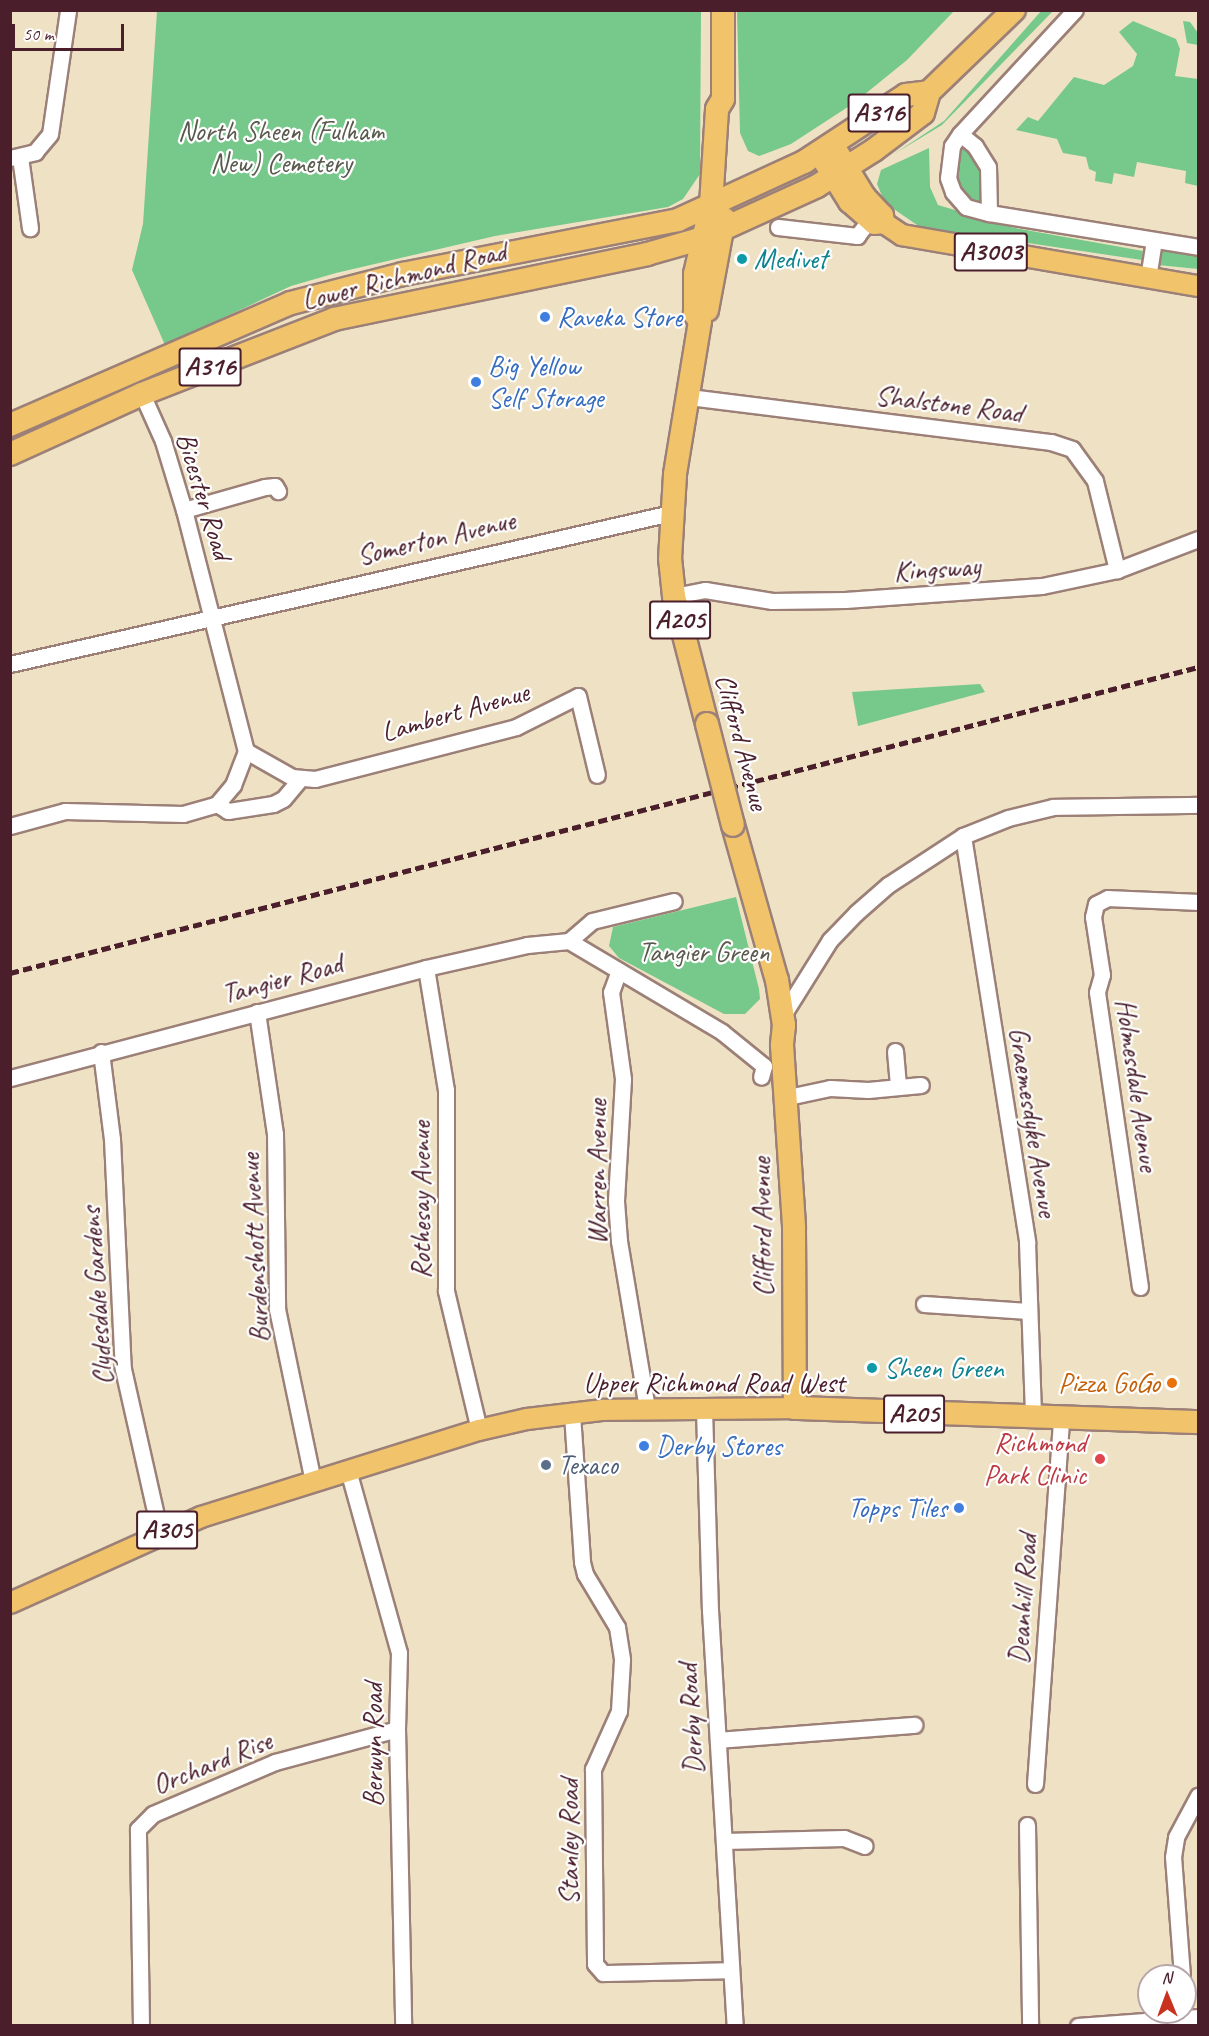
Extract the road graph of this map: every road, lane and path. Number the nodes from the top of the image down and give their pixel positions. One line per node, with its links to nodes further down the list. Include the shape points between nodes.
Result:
1 (68, 10): 8 (street, via 50,134 35,152)
2 (723, 10): 10 (highway, Clifford Avenue, via 723,99 729,109)
3 (1014, 10): 5 (highway, A316)
4 (1075, 10): 6 (street)
5 (929, 92): 7 (highway, A316, via 906,95); 9 (highway, A316, via 923,113)
6 (960, 134): 11 (street, via 975,146 988,167); 11 (street, via 950,153 948,178 953,192 966,207)
7 (826, 149): 9 (main road, A3003); 10 (highway, A316)
8 (15, 158): 14 (street)
9 (840, 173): 12 (main road, A3003, via 849,202); 15 (highway, A316)
10 (719, 201): 15 (highway, Clifford Avenue); 18 (highway, Lower Richmond Road / A316, via 676,221)
11 (989, 213): 16 (street)
12 (877, 218): 13 (street, via 857,236); 21 (main road, A3003, via 914,239)
13 (778, 226)
14 (30, 228)
15 (713, 234): 20 (highway, Lower Richmond Road / A316, via 642,255); 25 (highway, Clifford Avenue / A205, via 707,315 700,321)
16 (1154, 240): 17 (street); 21 (street)
17 (1198, 247)
18 (523, 250): 19 (highway, Lower Richmond Road / A316); 20 (highway)
19 (403, 274): 23 (highway); 26 (highway, Lower Richmond Road / A316, via 291,303)
20 (529, 277): 23 (highway, Lower Richmond Road / A316)
21 (1148, 278): 22 (main road, A3003)
22 (1198, 286)
23 (409, 301): 24 (highway, Lower Richmond Road / A316, via 334,320)
24 (142, 394): 27 (highway, Lower Richmond Road / A316); 29 (street, Bicester Road, via 163,441)
25 (689, 397): 30 (highway, Clifford Avenue / A205); 32 (street, Shalstone Road, via 1052,442 1072,449 1095,481)
26 (10, 425)
27 (10, 454)
28 (278, 491): 29 (street, via 275,486 265,487)
29 (184, 510): 34 (street, Bicester Road)
30 (671, 513): 33 (highway, Clifford Avenue / A205); 34 (street, Somerton Avenue)
31 (1198, 539): 32 (street, Kingsway)
32 (1117, 570): 33 (street, Kingsway, via 1042,586 945,595 772,601 705,590)
33 (674, 596): 46 (highway, Clifford Avenue / A205, bridge)
34 (212, 615): 35 (street); 36 (street, Bicester Road)
35 (10, 664)
36 (246, 751): 38 (street); 39 (street, via 233,785)
37 (597, 775): 38 (street, Lambert Avenue, via 578,696 516,727 315,779)
38 (300, 779): 39 (street, via 283,799 273,804 228,811)
39 (217, 804): 41 (street, via 183,814 65,811)
40 (1198, 805): 42 (street, via 1053,807 1008,818)
41 (10, 826)
42 (963, 836): 50 (street, via 888,885 836,933); 61 (street, Graemesdyke Avenue, via 1027,1242)
43 (674, 901): 45 (street, via 592,921)
44 (1198, 902): 59 (street, Holmesdale Avenue, via 1108,898 1096,904 1092,917 1102,975 1097,992)
45 (569, 941): 47 (street, Tangier Road, via 527,945); 48 (street)
46 (769, 962): 50 (highway, Clifford Avenue / A205, via 777,980); 51 (highway, Clifford Avenue / A205, via 769,992)
47 (426, 968): 49 (street, Tangier Road); 69 (street, Rothesay Avenue, via 446,1090 446,1291)
48 (618, 973): 54 (street, via 722,1032 764,1066); 62 (street, Warren Avenue, via 611,992 623,1079 616,1201)
49 (257, 1012): 53 (street, Tangier Road); 71 (street, Burdenshott Avenue, via 275,1134 277,1309)
50 (783, 1015): 51 (highway, Clifford Avenue / A205)
51 (782, 1045): 58 (highway, Clifford Avenue / A205)
52 (895, 1050): 57 (street)
53 (101, 1052): 55 (street, Tangier Road); 72 (street, Clydesdale Gardens, via 112,1139 123,1370)
54 (761, 1077)
55 (10, 1078)
56 (921, 1085): 57 (street)
57 (898, 1088): 58 (street, via 830,1088)
58 (788, 1097): 63 (highway, Clifford Avenue / A205, via 794,1228)
59 (1140, 1287)
60 (924, 1304): 61 (street)
61 (1028, 1311): 66 (street, Graemesdyke Avenue)
62 (647, 1408): 64 (main road, Upper Richmond Road West / A305); 65 (main road, Upper Richmond Road West / A305)
63 (795, 1408): 64 (main road, Upper Richmond Road West / A305); 66 (highway, Upper Richmond Road West / A205)
64 (704, 1409): 76 (street, Derby Road)
65 (572, 1414): 69 (main road, Upper Richmond Road West / A305); 83 (street, Stanley Road, via 582,1562 585,1574 617,1627 622,1660 619,1712 593,1769 595,1964 603,1973)
66 (1033, 1418): 67 (highway, Upper Richmond Road West / A205)
67 (1061, 1418): 68 (highway, Upper Richmond Road West / A205); 77 (street, Deanhill Road)
68 (1198, 1422)
69 (479, 1430): 70 (main road, Upper Richmond Road West / A305)
70 (348, 1470): 71 (main road, Upper Richmond Road West / A305); 75 (street, Berwyn Road, via 399,1653)
71 (313, 1480): 72 (main road, Upper Richmond Road West / A305)
72 (160, 1533): 73 (main road, Upper Richmond Road West / A305)
73 (10, 1603)
74 (914, 1725): 76 (street)
75 (397, 1729): 85 (street, Orchard Rise, via 275,1762 153,1814 138,1829); 86 (street, Berwyn Road)
76 (718, 1740): 80 (street, Derby Road)
77 (1035, 1784)
78 (1198, 1796): 82 (street, via 1176,1837 1173,1857)
79 (1027, 1825): 88 (street)
80 (724, 1841): 81 (street, via 844,1838); 83 (street, Derby Road)
81 (865, 1846)
82 (1181, 1964)
83 (731, 1970): 87 (street, Derby Road)
84 (1137, 2021): 89 (street)
85 (141, 2025)
86 (403, 2025)
87 (735, 2025)
88 (1030, 2025)
89 (1078, 2025)

